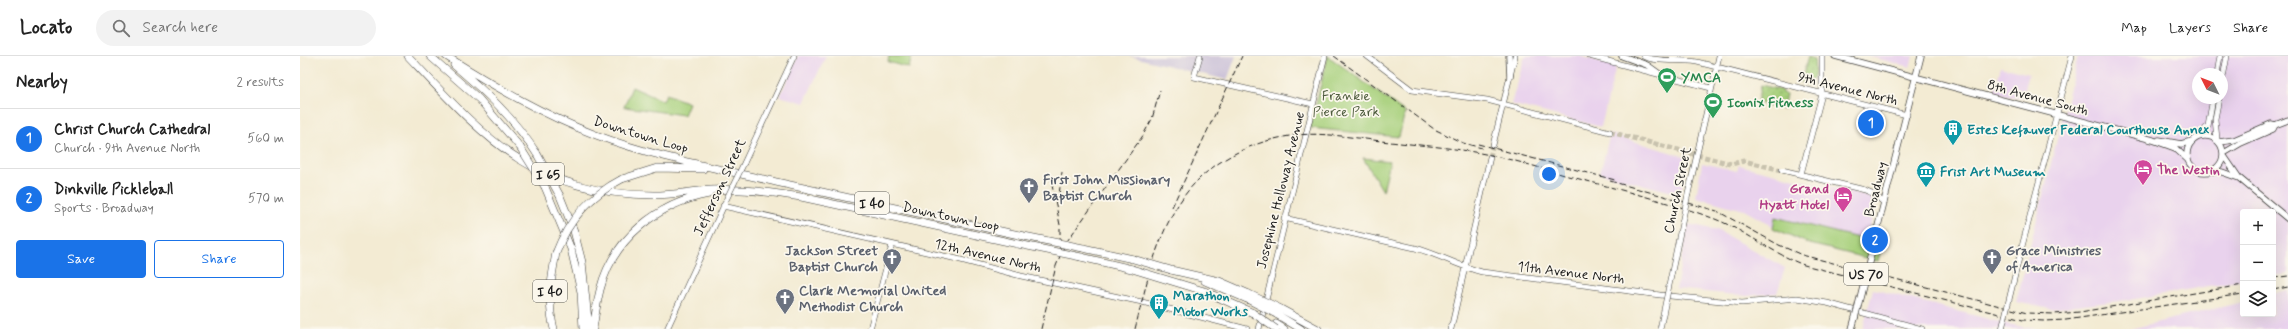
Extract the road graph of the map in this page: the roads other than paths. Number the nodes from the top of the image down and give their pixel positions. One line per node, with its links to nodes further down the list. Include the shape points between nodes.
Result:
1 (408, 56): 51 (highway, Downtown Loop / I 65, via 467,119 490,139 535,169 572,183 628,194 655,195)
2 (430, 56): 61 (highway, bridge, via 479,99 520,146 545,187 572,249 581,292)
3 (443, 56): 62 (highway, bridge, via 485,91 520,127 560,196 574,231 582,262)
4 (446, 56): 47 (highway, Downtown Loop, via 520,100 582,129 635,148)
5 (794, 56): 53 (street, Jefferson Street, bridge)
6 (1200, 56): 29 (street, via 1194,77)
7 (1325, 56): 29 (street, Josephine Holloway Avenue)
8 (1367, 56): 30 (street, via 1412,90)
9 (1509, 56): 25 (main road)
10 (1515, 56): 25 (street)
11 (1589, 56): 24 (street)
12 (1622, 56): 24 (main road, via 1647,65)
13 (1644, 56): 21 (street, 9th Avenue North, via 1655,60 1689,60)
14 (1719, 56): 21 (street, Church Street)
15 (1822, 56): 28 (street)
16 (1835, 56): 26 (main road, 8th Avenue South)
17 (1922, 56): 26 (main road, Broadway / US 70)
18 (2072, 56): 33 (street)
19 (2220, 56): 22 (street)
20 (2227, 56): 23 (street)
21 (1715, 67): 27 (street, Church Street); 28 (street, 9th Avenue North)
22 (2218, 68)
23 (2225, 68)
24 (1661, 74): 27 (street)
25 (1510, 76): 30 (street)
26 (1916, 77): 33 (main road, 8th Avenue South); 34 (main road, Broadway / US 70)
27 (1711, 88): 72 (street, Church Street, bridge)
28 (1822, 94): 34 (street, 9th Avenue North); 49 (street)
29 (1313, 104): 54 (street, Josephine Holloway Avenue)
30 (1503, 104): 37 (street); 42 (street)
31 (2212, 104): 38 (street, via 2208,126)
32 (2218, 104): 41 (street, via 2215,119)
33 (2057, 114): 39 (main road, 8th Avenue South); 75 (street, bridge)
34 (1907, 115): 52 (main road, Broadway / US 70)
35 (2288, 120): 36 (main road)
36 (2275, 125): 41 (main road, via 2271,124 2234,140); 43 (main road, via 2273,129 2241,143)
37 (1610, 132)
38 (2198, 137): 40 (main road); 41 (main road, via 2209,136)
39 (2154, 140): 40 (main road, 8th Avenue South, via 2181,144); 45 (main road, 8th Avenue South, via 2175,148)
40 (2192, 141): 45 (main road, via 2187,149)
41 (2218, 141): 43 (main road)
42 (1493, 145)
43 (2224, 154): 48 (main road, via 2219,165); 50 (main road)
44 (1490, 157): 57 (street)
45 (2188, 159): 48 (main road, via 2199,171)
46 (1782, 170): 49 (street)
47 (725, 171): 58 (highway, Downtown Loop / I 40, bridge, via 1133,259 1206,279); 60 (highway, I 40, bridge, via 656,168 622,179 595,197 570,224 556,253 550,299)
48 (2212, 171): 50 (main road)
49 (1801, 174): 52 (street, via 1865,190)
50 (2239, 178): 55 (main road)
51 (729, 190): 59 (highway, Downtown Loop / I 40, bridge, via 769,191 801,197 1132,269 1204,291 1242,307); 63 (highway, via 672,205 646,221 629,236 610,263 604,277)
52 (1884, 202): 73 (main road, Broadway / US 70, bridge)
53 (723, 206): 56 (street, 12th Avenue North); 64 (street, Jefferson Street)
54 (1284, 218): 57 (street, 11th Avenue North, via 1415,248); 67 (street, Josephine Holloway Avenue)
55 (2288, 219)
56 (892, 244): 65 (street); 66 (street, 12th Avenue North)
57 (1465, 268): 71 (street); 74 (street, 11th Avenue North, via 1490,274 1742,303 1797,298)
58 (1278, 311): 69 (highway); 70 (highway)
59 (1276, 327): 68 (highway)
60 (554, 329)
61 (583, 329)
62 (589, 329)
63 (593, 329)
64 (667, 329)
65 (870, 329)
66 (1247, 329)
67 (1258, 329)
68 (1284, 329)
69 (1301, 329)
70 (1318, 329)
71 (1451, 329)
72 (1660, 329)
73 (1852, 329)
74 (1922, 329)
75 (2002, 329)

